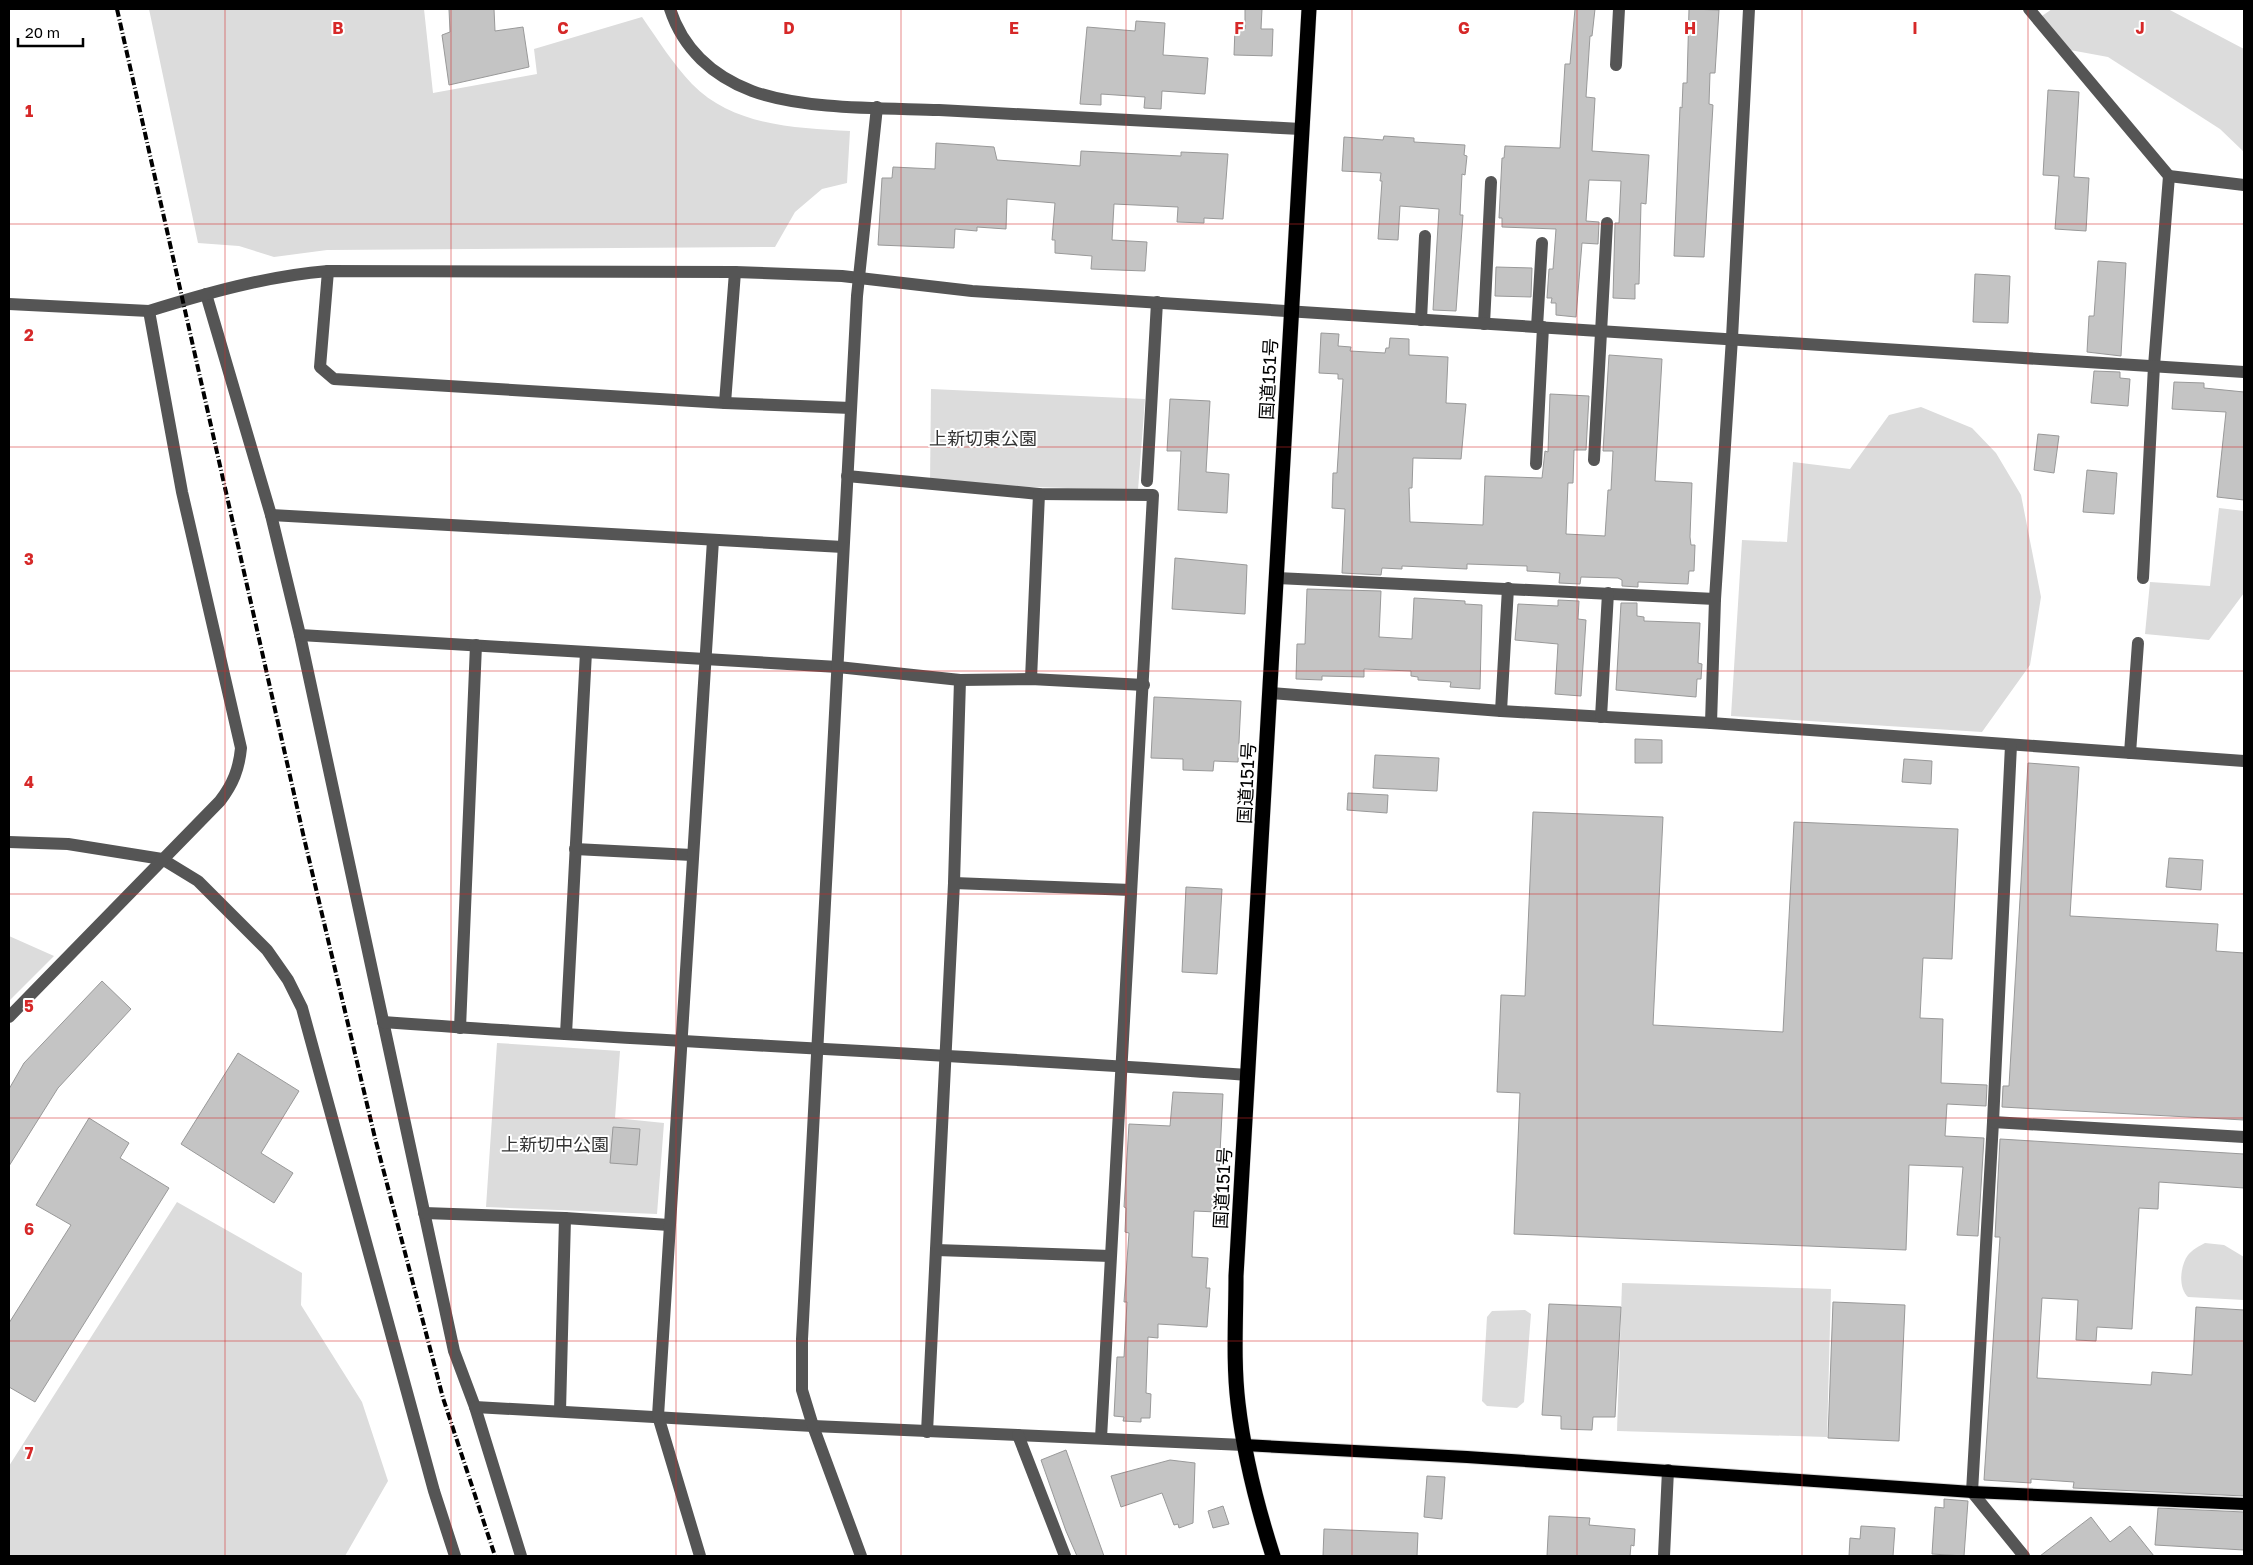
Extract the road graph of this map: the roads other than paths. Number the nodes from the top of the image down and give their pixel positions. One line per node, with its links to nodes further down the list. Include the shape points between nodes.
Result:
1 (670, 9): 7 (street, via 674,23 693,54 717,73 750,90 804,102)
2 (1309, 9): 8 (highway, 国道151号)
3 (1619, 9): 6 (street)
4 (1749, 9): 27 (street)
5 (2029, 9): 9 (street)
6 (1616, 65)
7 (877, 107): 8 (street); 17 (street)
8 (1301, 129): 22 (highway, 国道151号)
9 (2169, 176): 11 (street); 28 (street)
10 (1491, 182): 24 (street)
11 (2244, 185)
12 (1607, 223): 26 (street)
13 (1425, 236): 23 (street)
14 (1542, 243): 25 (street)
15 (328, 271): 16 (street); 18 (street, via 293,274); 30 (street, via 320,367 334,379)
16 (735, 272): 17 (street); 30 (street)
17 (859, 278): 19 (street, via 972,291); 31 (street)
18 (206, 294): 21 (street); 37 (street)
19 (1156, 302): 22 (street); 35 (street)
20 (9, 304): 21 (street)
21 (149, 311): 64 (street, via 182,492 241,748 236,776 225,795)
22 (1291, 311): 23 (street); 40 (highway, 国道151号)
23 (1421, 320): 24 (street)
24 (1484, 324): 25 (street)
25 (1540, 327): 26 (street); 33 (street)
26 (1600, 330): 27 (street); 32 (street)
27 (1732, 338): 28 (street); 44 (street)
28 (2154, 366): 29 (street); 41 (street)
29 (2244, 372)
30 (725, 403): 31 (street)
31 (851, 408): 34 (street)
32 (1594, 460)
33 (1536, 464)
34 (847, 476): 36 (street); 39 (street)
35 (1148, 481)
36 (1039, 494): 51 (street); 53 (street, via 1153,495)
37 (271, 515): 38 (street); 45 (street)
38 (713, 540): 39 (street); 49 (street)
39 (843, 547): 50 (street)
40 (1277, 578): 42 (street); 54 (highway, 国道151号)
41 (2143, 578)
42 (1508, 588): 43 (street); 55 (street)
43 (1608, 593): 44 (street); 56 (street)
44 (1715, 598): 57 (street)
45 (300, 634): 47 (street); 68 (street)
46 (2138, 643): 59 (street)
47 (476, 645): 48 (street); 69 (street)
48 (586, 652): 49 (street); 62 (street)
49 (706, 659): 50 (street); 63 (street)
50 (838, 667): 52 (street); 72 (street)
51 (1030, 679): 52 (street); 53 (street)
52 (960, 680): 65 (street)
53 (1144, 686): 66 (street)
54 (1271, 693): 55 (street); 75 (highway, 国道151号)
55 (1501, 711): 56 (street)
56 (1601, 717): 57 (street)
57 (1711, 723): 58 (street)
58 (2011, 745): 59 (street); 76 (street)
59 (2130, 753): 60 (street)
60 (2244, 761)
61 (9, 842): 64 (street, via 68,844)
62 (575, 849): 63 (street); 70 (street)
63 (692, 855): 71 (street)
64 (162, 859): 67 (street); 94 (street, via 198,881 267,950 302,1008 434,1491)
65 (954, 883): 66 (street); 73 (street)
66 (1131, 890): 74 (street)
67 (9, 1017)
68 (383, 1022): 69 (street); 78 (street)
69 (460, 1028): 70 (street)
70 (566, 1034): 71 (street)
71 (682, 1041): 72 (street); 80 (street)
72 (818, 1048): 73 (street); 86 (street, via 802,1339 802,1390)
73 (945, 1054): 74 (street); 81 (street)
74 (1120, 1066): 75 (street); 82 (street)
75 (1248, 1075): 90 (highway, 国道151号, via 1235,1347)
76 (1993, 1122): 77 (street); 92 (street)
77 (2244, 1137)
78 (424, 1213): 79 (street); 83 (street, via 454,1351)
79 (565, 1218): 80 (street); 84 (street)
80 (669, 1225): 85 (street)
81 (936, 1250): 82 (street); 87 (street)
82 (1110, 1256): 89 (street)
83 (475, 1407): 84 (street); 95 (street)
84 (560, 1411): 85 (street)
85 (658, 1416): 86 (street); 96 (street)
86 (813, 1426): 87 (street); 97 (street)
87 (926, 1432): 88 (street)
88 (1018, 1435): 89 (street); 98 (street)
89 (1101, 1438): 90 (street)
90 (1244, 1445): 91 (main road); 99 (highway, 国道151号, via 1256,1501)
91 (1668, 1470): 92 (main road); 100 (street)
92 (1972, 1492): 93 (main road); 101 (street)
93 (2244, 1504)
94 (455, 1556)
95 (521, 1556)
96 (700, 1556)
97 (861, 1556)
98 (1065, 1556)
99 (1273, 1556)
100 (1664, 1556)
101 (2024, 1556)

